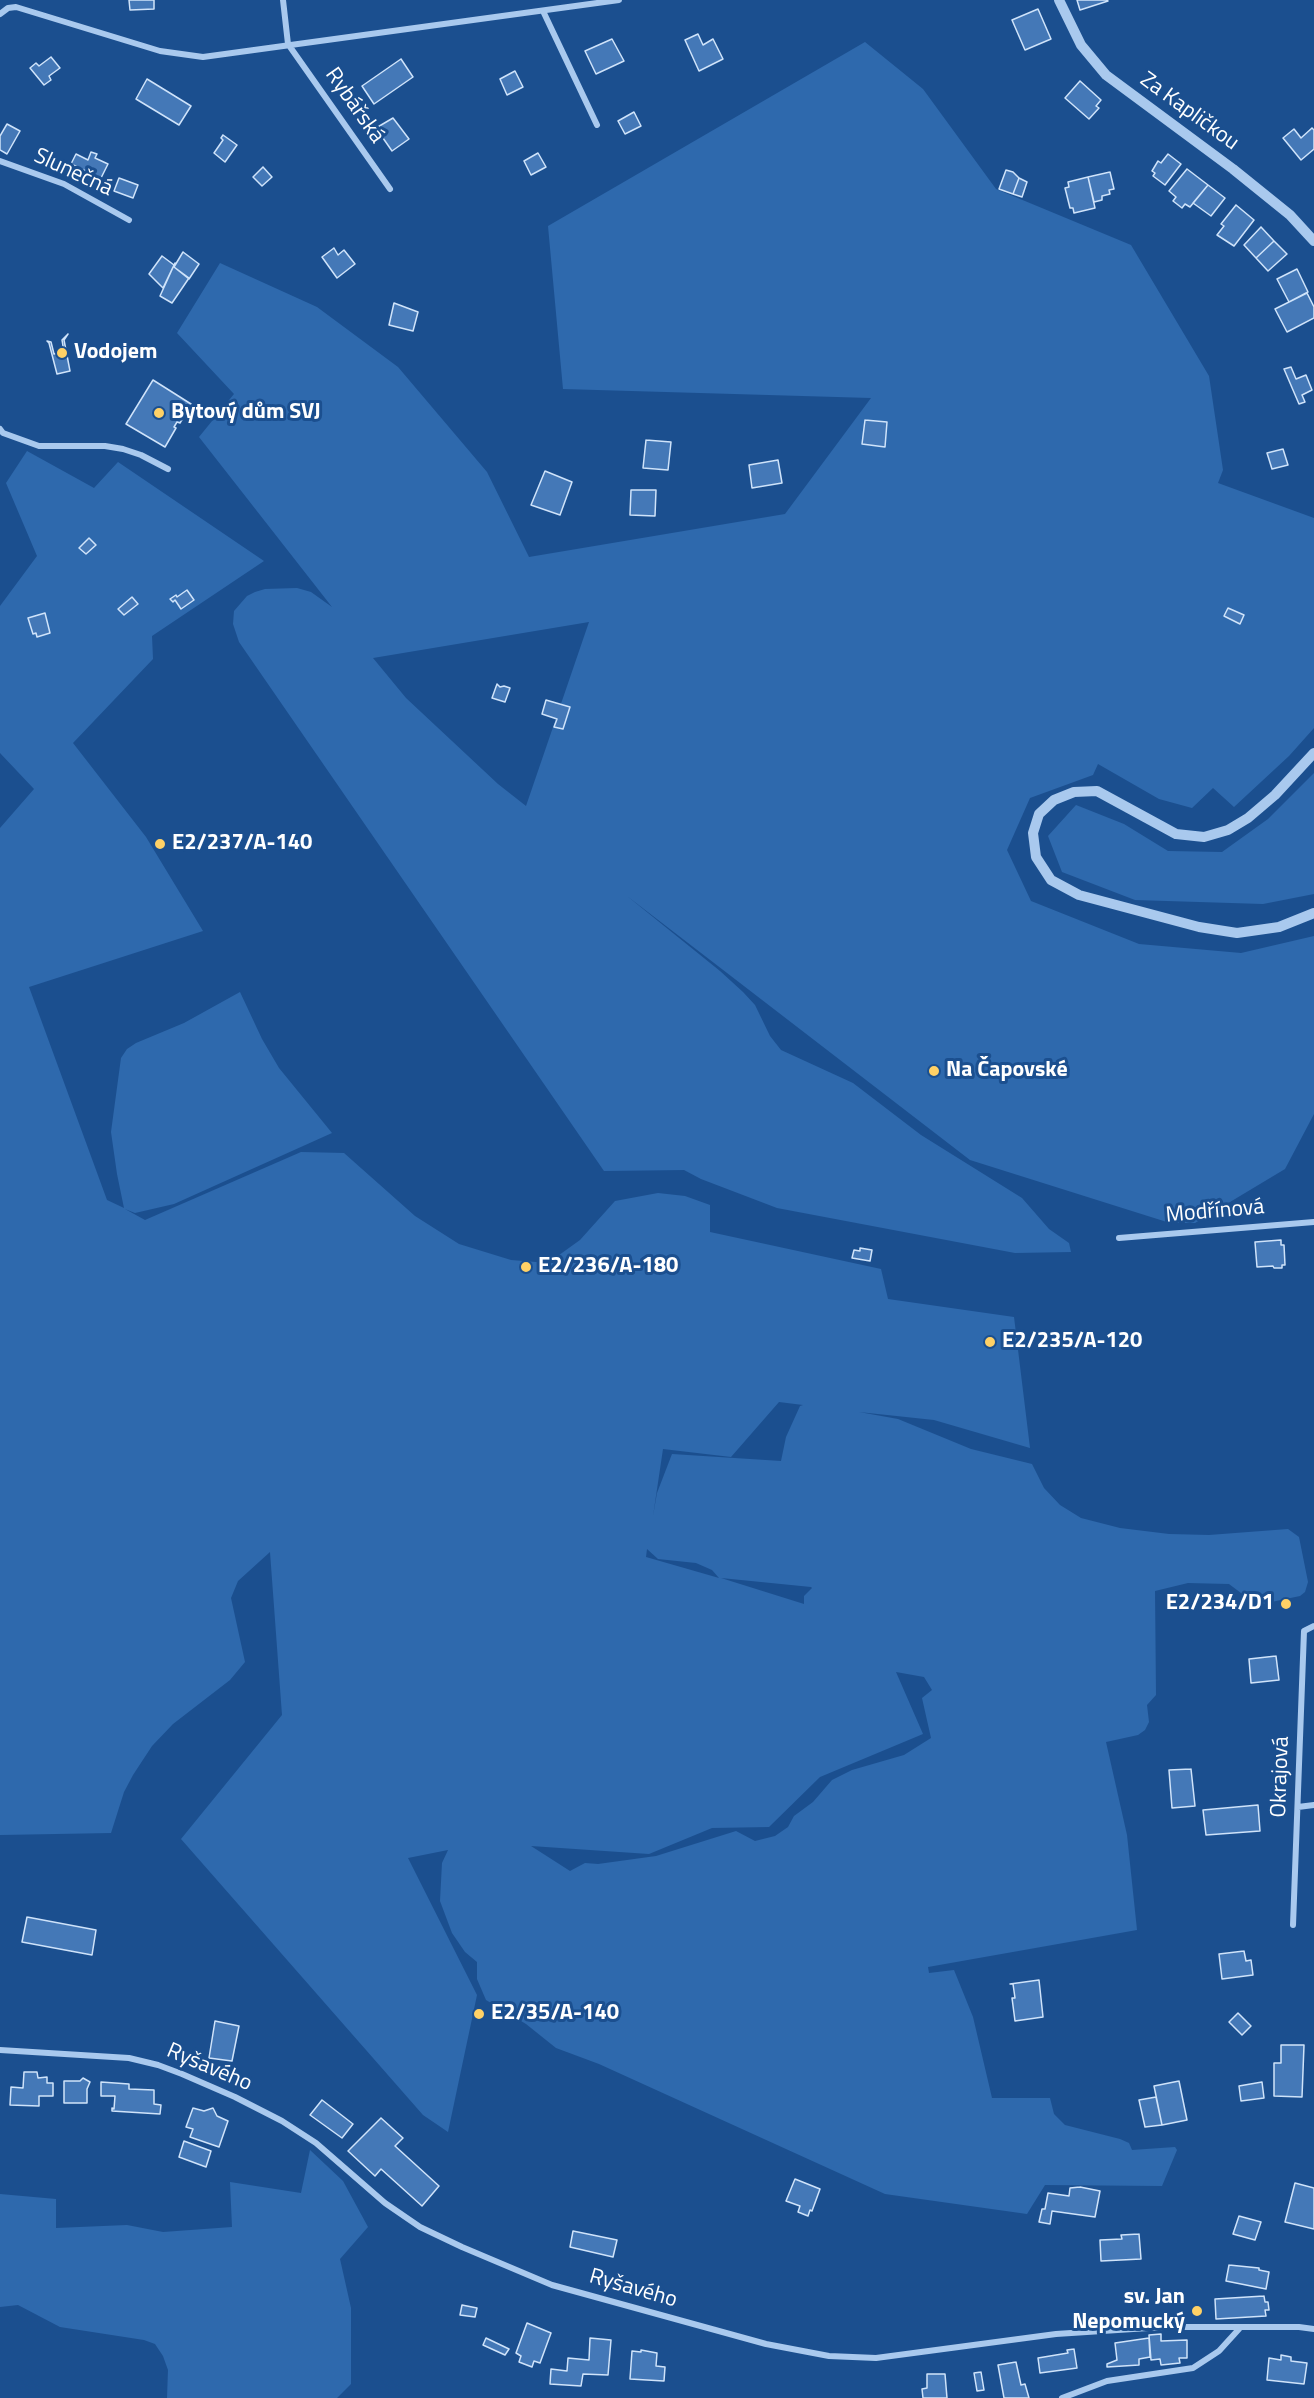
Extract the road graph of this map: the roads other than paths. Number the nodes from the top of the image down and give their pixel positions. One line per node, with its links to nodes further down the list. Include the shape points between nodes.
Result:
1 (283, 0): 7 (street, Rybářská)
2 (619, 0): 5 (street, Rybářská)
3 (1059, 0): 12 (street, Za Kapličkou, via 1081,45 1106,75 1233,169 1290,215)
4 (16, 4): 6 (street); 7 (street, Rybářská, via 174,55 203,57)
5 (543, 11): 7 (street, Rybářská); 8 (street)
6 (0, 14)
7 (288, 44): 10 (street, Rybářská)
8 (597, 125)
9 (0, 161): 11 (street, Slunečná, via 64,184)
10 (390, 189)
11 (129, 220)
12 (1314, 241)
13 (0, 429): 14 (street, via 39,446 123,449)
14 (168, 469)
15 (1314, 753): 16 (street, via 1248,819 1204,837 1176,834 1097,791 1074,792 1054,800 1039,814 1033,833 1036,857 1051,880 1079,895 1199,927 1237,933 1279,927)
16 (1314, 913)
17 (1314, 1222): 18 (street, Modřínová)
18 (1119, 1238)
19 (1314, 1626): 21 (street, Okrajová, via 1305,1631)
20 (1314, 1805): 21 (street)
21 (1298, 1807): 22 (street, Okrajová)
22 (1293, 1925)
23 (0, 2050): 24 (street, Ryšavého, via 129,2058 182,2074 282,2121 316,2144 385,2203 420,2227 462,2247 552,2285 766,2344 829,2356 876,2358 1056,2334 1164,2327)
24 (1239, 2329): 25 (street, Ryšavého); 26 (street, via 1219,2351 1193,2368 1107,2381)
25 (1314, 2329)
26 (1062, 2398)

